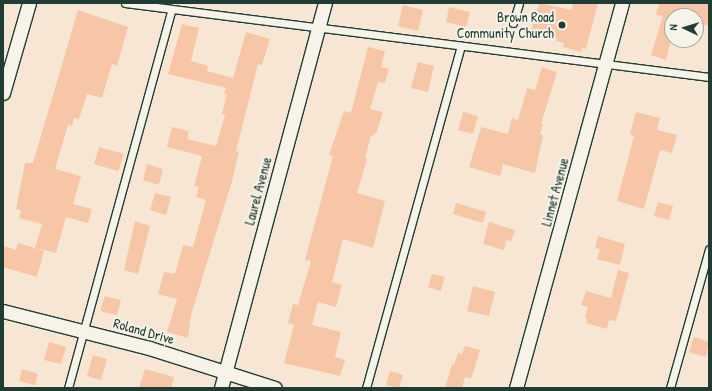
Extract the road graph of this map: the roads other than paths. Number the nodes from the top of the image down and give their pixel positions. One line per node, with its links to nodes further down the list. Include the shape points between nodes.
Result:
1 (29, 3): 12 (street)
2 (125, 3): 6 (lane)
3 (325, 3): 8 (street, Laurel Avenue)
4 (519, 3): 7 (lane)
5 (622, 3): 10 (street, Linnet Avenue)
6 (172, 9): 8 (lane); 15 (lane)
7 (513, 23)
8 (319, 28): 9 (lane); 16 (street, Laurel Avenue)
9 (461, 46): 10 (lane); 20 (lane)
10 (606, 64): 11 (lane); 21 (street, Linnet Avenue)
11 (709, 77)
12 (3, 93)
13 (709, 248): 22 (lane)
14 (3, 310): 15 (street, Roland Drive)
15 (84, 331): 16 (street, Roland Drive, via 149,348); 17 (lane)
16 (225, 373): 18 (street, Laurel Avenue); 19 (street, Roland Drive)
17 (68, 388)
18 (221, 388)
19 (275, 388)
20 (366, 388)
21 (516, 388)
22 (670, 388)

